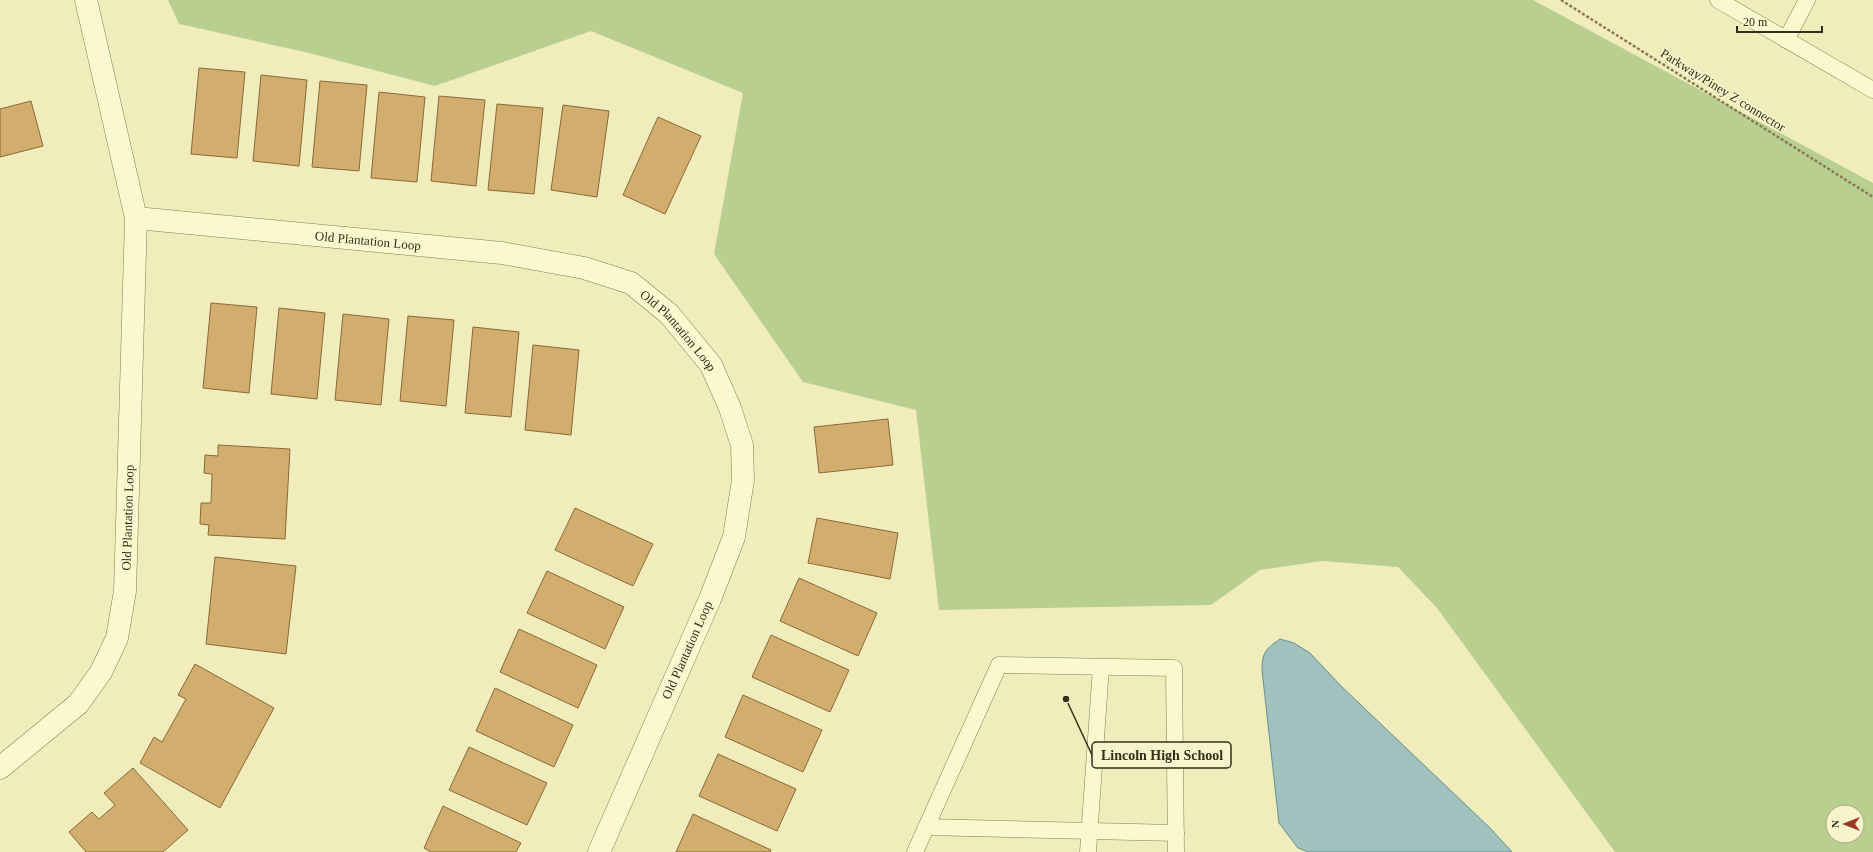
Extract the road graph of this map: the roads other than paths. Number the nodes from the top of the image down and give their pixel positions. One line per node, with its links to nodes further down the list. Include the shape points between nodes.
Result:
1 (86, 0): 6 (street, Old Plantation Loop)
2 (1718, 0): 4 (lane)
3 (1807, 0): 4 (lane)
4 (1786, 40): 5 (lane)
5 (1873, 90)
6 (136, 218): 8 (street, Old Plantation Loop, via 124,591 117,638 101,672 78,704); 12 (street, Old Plantation Loop, via 502,253 584,268 631,283 670,314 711,365 730,408 742,445 743,480 734,536 710,599)
7 (1101, 667): 9 (lane, via 999,665); 10 (lane); 11 (lane, via 1174,668)
8 (0, 768)
9 (926, 827): 10 (lane); 13 (lane)
10 (1089, 831): 11 (lane); 14 (lane)
11 (1176, 833): 15 (lane)
12 (598, 852)
13 (914, 852)
14 (1088, 852)
15 (1176, 852)

